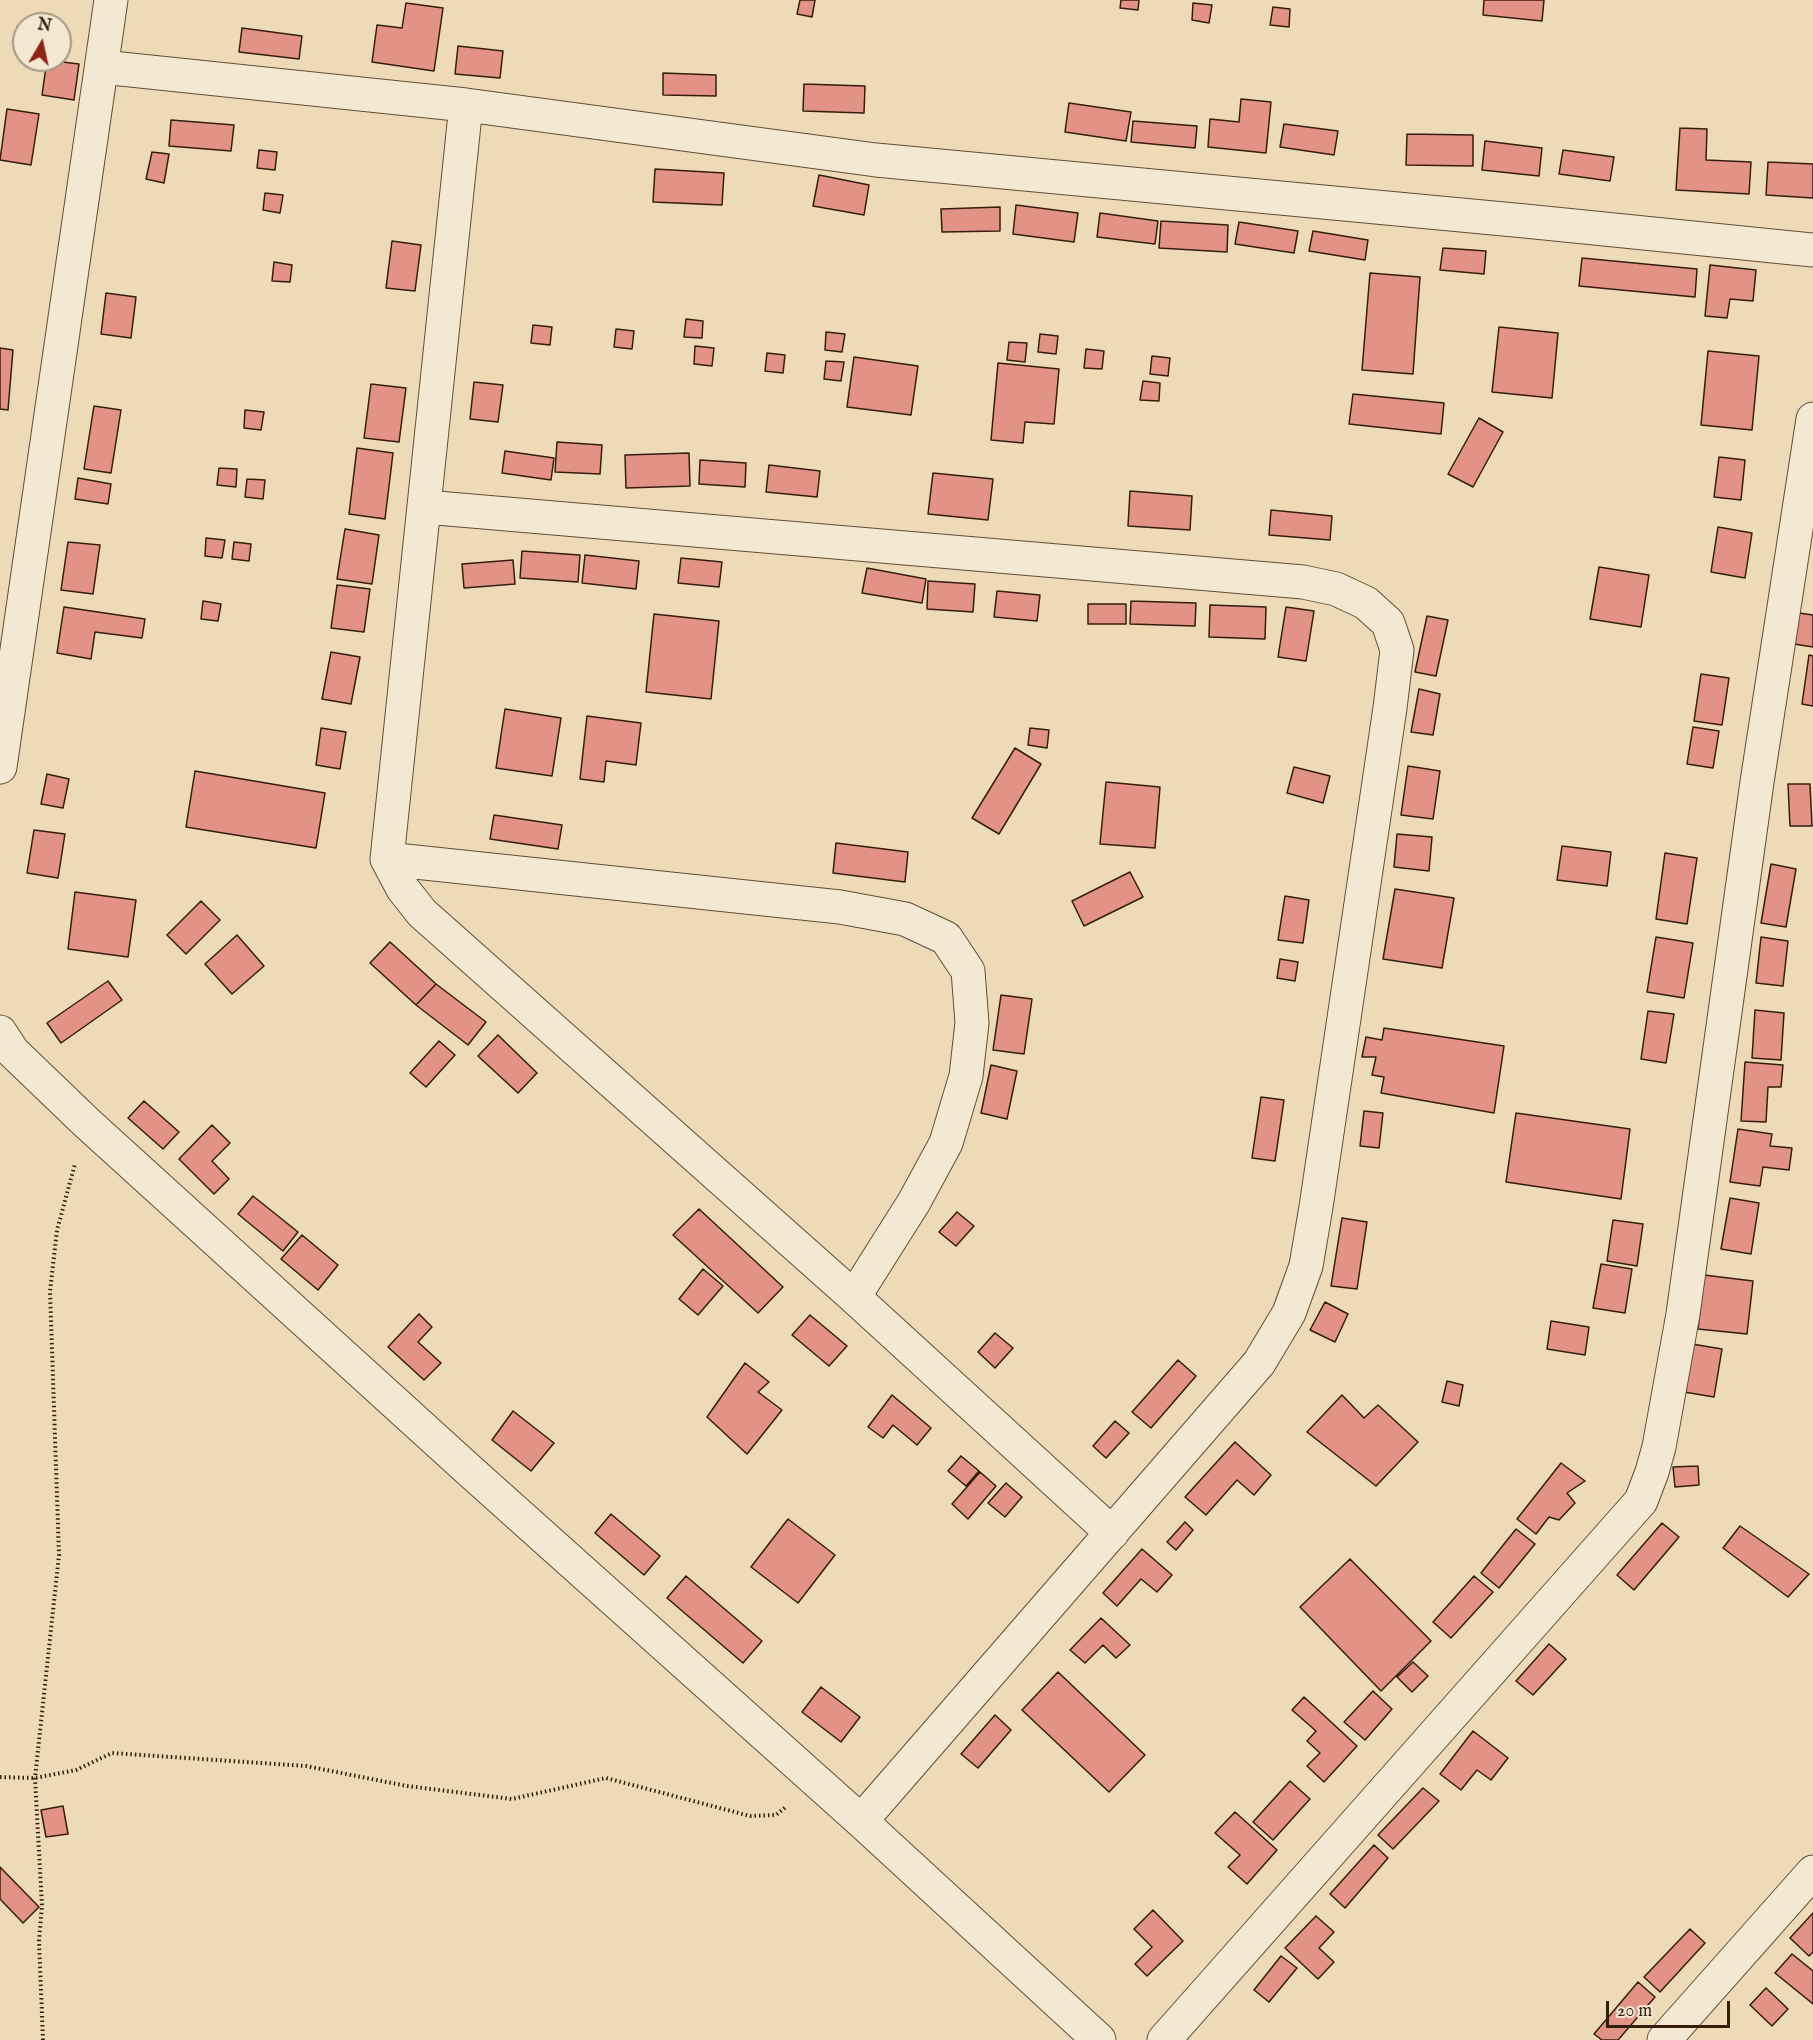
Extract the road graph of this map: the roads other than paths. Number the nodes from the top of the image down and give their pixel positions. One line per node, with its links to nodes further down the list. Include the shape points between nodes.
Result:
1 (111, 0): 2 (street)
2 (102, 67): 3 (street); 7 (street)
3 (466, 105): 4 (street, via 876,160); 6 (street)
4 (1813, 250)
5 (1813, 419): 15 (street, via 1757,782 1683,1314 1659,1447 1641,1501)
6 (424, 507): 8 (street); 11 (street, via 1303,582 1336,589 1366,603 1388,623 1397,650 1390,708 1306,1266 1289,1313 1259,1363)
7 (0, 767)
8 (387, 859): 10 (street, via 422,913); 10 (street, via 840,907 905,919 946,938 969,971 972,1023 966,1076 946,1143)
9 (0, 1032): 12 (street, via 14,1052 87,1124)
10 (854, 1297): 11 (street)
11 (1112, 1533): 12 (street)
12 (861, 1821): 14 (street)
13 (1813, 1872): 16 (street)
14 (1099, 2040)
15 (1164, 2040)
16 (1664, 2040)

